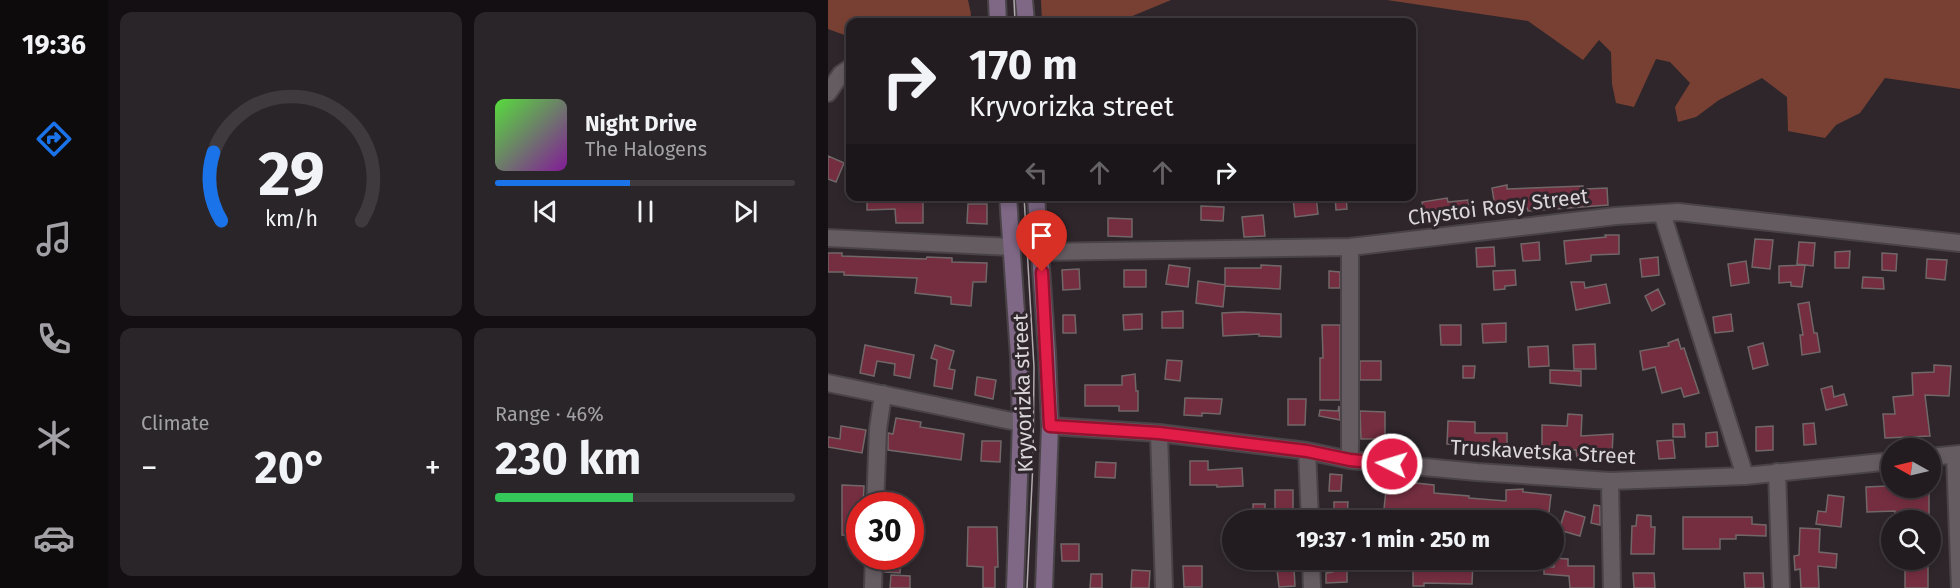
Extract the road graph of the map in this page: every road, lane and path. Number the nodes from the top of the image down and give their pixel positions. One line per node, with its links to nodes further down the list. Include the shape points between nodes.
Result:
1 (997, 0): 3 (main road)
2 (1024, 0): 4 (main road)
3 (998, 18)
4 (1026, 18)
5 (846, 71): 6 (street)
6 (828, 93)
7 (1008, 201): 12 (main road, Kryvorizka street)
8 (1036, 201): 14 (main road, Kryvorizka street)
9 (1662, 213): 11 (street, Chystoi Rosy Street); 13 (street, Chystoi Rosy Street); 26 (street)
10 (828, 238): 12 (street)
11 (1960, 243)
12 (1011, 247): 17 (main road, Kryvorizka street)
13 (1350, 247): 14 (street, Chystoi Rosy Street); 23 (street)
14 (1041, 252): 18 (main road, Kryvorizka street)
15 (828, 383): 16 (street)
16 (883, 394): 17 (street); 28 (street)
17 (1021, 423): 33 (main road, Kryvorizka street)
18 (1050, 426): 19 (street, Truskavetska Street); 34 (main road, Kryvorizka street)
19 (1159, 433): 20 (street, Truskavetska Street); 35 (street)
20 (1307, 451): 23 (street, Truskavetska Street); 29 (street)
21 (1958, 455): 22 (street); 39 (street)
22 (1941, 456)
23 (1350, 460): 27 (street, Truskavetska Street)
24 (1881, 462): 25 (street, Truskavetska Street)
25 (1777, 472): 26 (street, Truskavetska Street); 38 (street)
26 (1746, 476): 27 (street, Truskavetska Street)
27 (1610, 481): 37 (street)
28 (876, 492)
29 (1310, 510)
30 (874, 570): 32 (street)
31 (1311, 570): 36 (street)
32 (873, 588)
33 (1015, 588)
34 (1044, 588)
35 (1164, 588)
36 (1312, 588)
37 (1612, 588)
38 (1781, 588)
39 (1960, 588)

